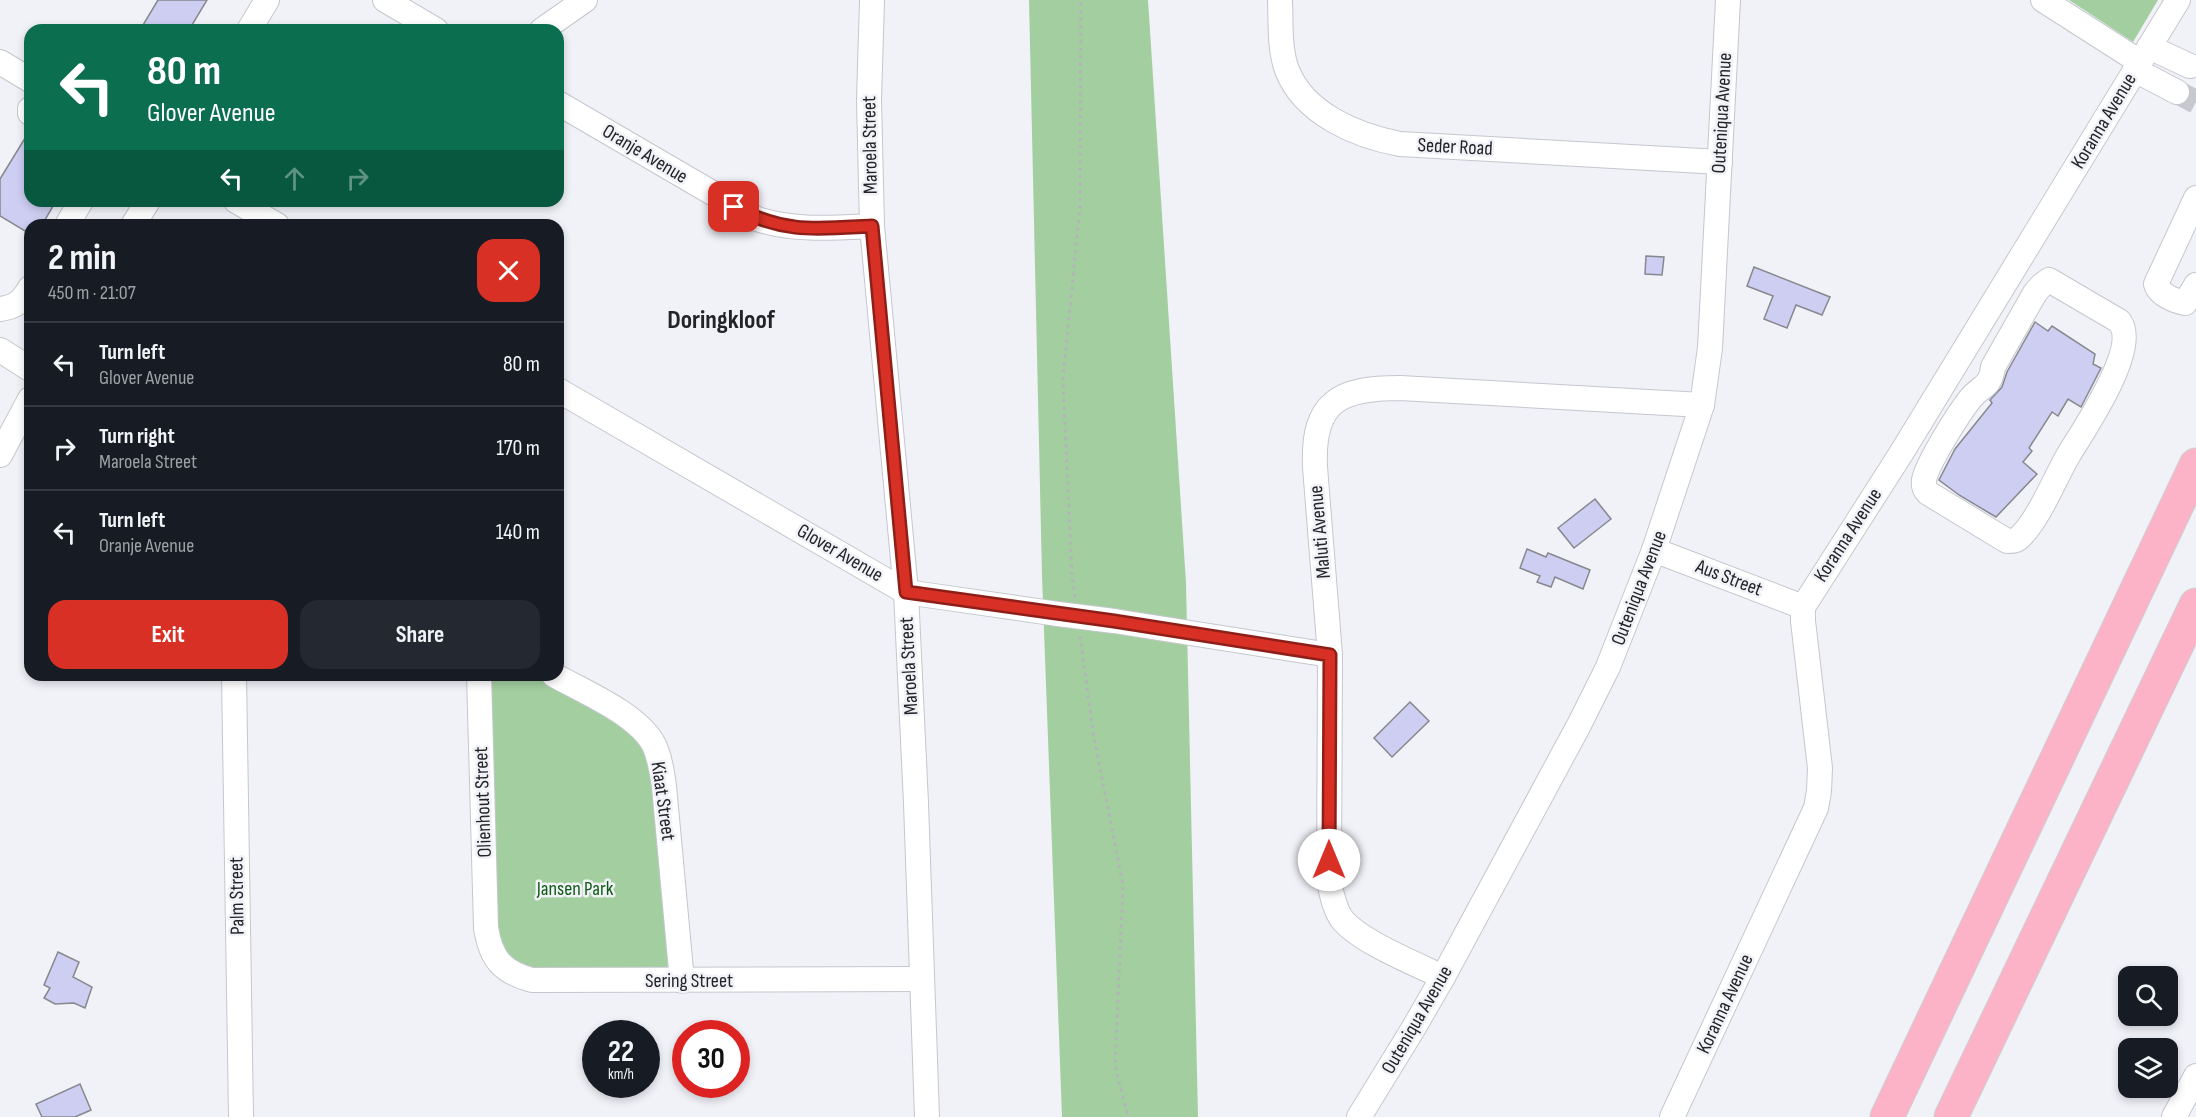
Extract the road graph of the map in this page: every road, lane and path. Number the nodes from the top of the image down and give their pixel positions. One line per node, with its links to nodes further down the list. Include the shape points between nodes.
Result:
1 (267, 0): 10 (street)
2 (385, 0): 11 (street)
3 (585, 0): 12 (street)
4 (872, 0): 23 (street, Maroela Street)
5 (1081, 0): 41 (path, via 1080,206 1063,379 1072,576)
6 (1280, 0): 19 (street, Seder Road, via 1283,56 1295,84 1317,108 1366,136 1400,144)
7 (1728, 0): 19 (street, Outeniqua Avenue)
8 (2043, 0): 13 (street)
9 (2178, 0): 13 (street, Koranna Avenue)
10 (253, 24)
11 (426, 24)
12 (551, 24)
13 (2141, 60): 15 (street); 17 (street); 28 (street, Koranna Avenue)
14 (0, 62): 16 (street)
15 (2190, 66)
16 (24, 76)
17 (2177, 92)
18 (564, 106): 23 (street, Oranje Avenue, via 757,219 816,229)
19 (1720, 162): 34 (street, Outeniqua Avenue, via 1710,348)
20 (2196, 198): 24 (street, via 2156,284 2161,292 2185,303)
21 (246, 207): 22 (street)
22 (267, 219)
23 (872, 226): 39 (street, Maroela Street)
24 (2196, 285)
25 (24, 298): 26 (street, via 11,308)
26 (0, 309)
27 (0, 350): 29 (street)
28 (1964, 350): 30 (street); 31 (street, Koranna Avenue)
29 (24, 365)
30 (1993, 367): 33 (street, via 1988,384); 33 (street, via 2035,292 2049,280 2122,324 2118,363 2102,402 2033,519 2012,541 2000,538 1925,489 1925,475)
31 (1946, 378): 33 (street); 42 (street, Koranna Avenue)
32 (564, 393): 39 (street, Glover Avenue)
33 (1974, 394)
34 (1702, 405): 38 (street, Outeniqua Avenue); 44 (street, Maluti Avenue, via 1400,388 1370,388 1338,400 1324,413 1314,444)
35 (24, 410): 36 (street)
36 (0, 455)
37 (2196, 465): 58 (highway)
38 (1654, 550): 42 (street, Aus Street); 49 (street, Outeniqua Avenue, via 1608,667 1584,716)
39 (906, 592): 41 (street, Glover Avenue); 50 (street, Maroela Street)
40 (2196, 605): 59 (highway)
41 (1066, 606): 44 (street, Glover Avenue, bridge, via 1114,621)
42 (1803, 607): 57 (street, Koranna Avenue, via 1820,768 1816,808)
43 (1080, 632): 55 (path, via 1093,732 1123,885 1115,1065)
44 (1330, 655): 49 (street, Maluti Avenue, via 1329,882 1333,903 1357,933)
45 (234, 681): 53 (street, Palm Street)
46 (479, 681): 48 (street, Olienhout Street)
47 (564, 681): 51 (street, Kiaat Street, via 640,728 660,762)
48 (486, 928): 51 (street, Sering Street, via 499,963 532,980)
49 (1443, 976): 56 (street, Outeniqua Avenue)
50 (922, 979): 51 (street, Sering Street); 54 (street, Maroela Street)
51 (682, 981)
52 (2196, 1076): 60 (street)
53 (241, 1117)
54 (927, 1117)
55 (1128, 1117)
56 (1359, 1117)
57 (1672, 1117)
58 (1887, 1117)
59 (1951, 1117)
60 (2174, 1117)

